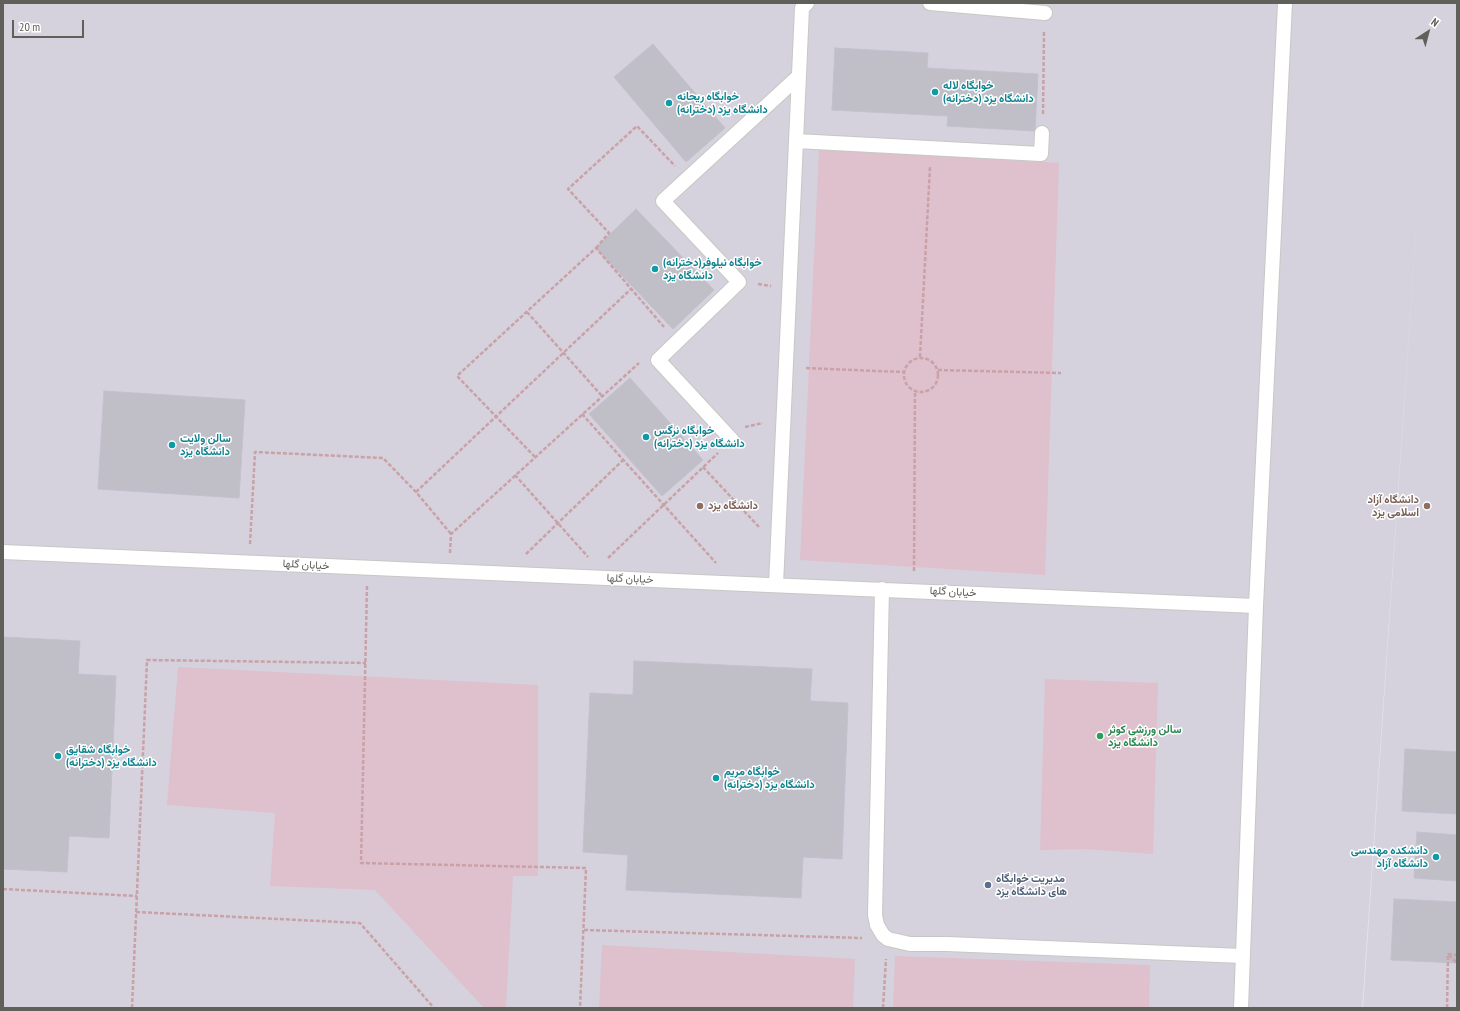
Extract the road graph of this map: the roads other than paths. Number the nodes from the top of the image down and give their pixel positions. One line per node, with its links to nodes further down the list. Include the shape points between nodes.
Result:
1 (807, 3): 5 (lane, via 802,8)
2 (930, 3): 4 (lane)
3 (1285, 3): 12 (lane)
4 (1045, 13)
5 (799, 76): 7 (lane); 8 (lane, via 663,201 739,282 658,360)
6 (1042, 133): 7 (lane, via 1041,154)
7 (796, 141): 10 (lane)
8 (732, 440)
9 (3, 552): 10 (lane, خیابان گلها, via 449,571 601,573)
10 (776, 585): 11 (lane, خیابان گلها)
11 (882, 589): 12 (lane, خیابان گلها); 13 (lane, via 875,915 877,925 888,939 910,944)
12 (1256, 606): 13 (lane)
13 (1243, 956): 14 (lane)
14 (1241, 1008)

